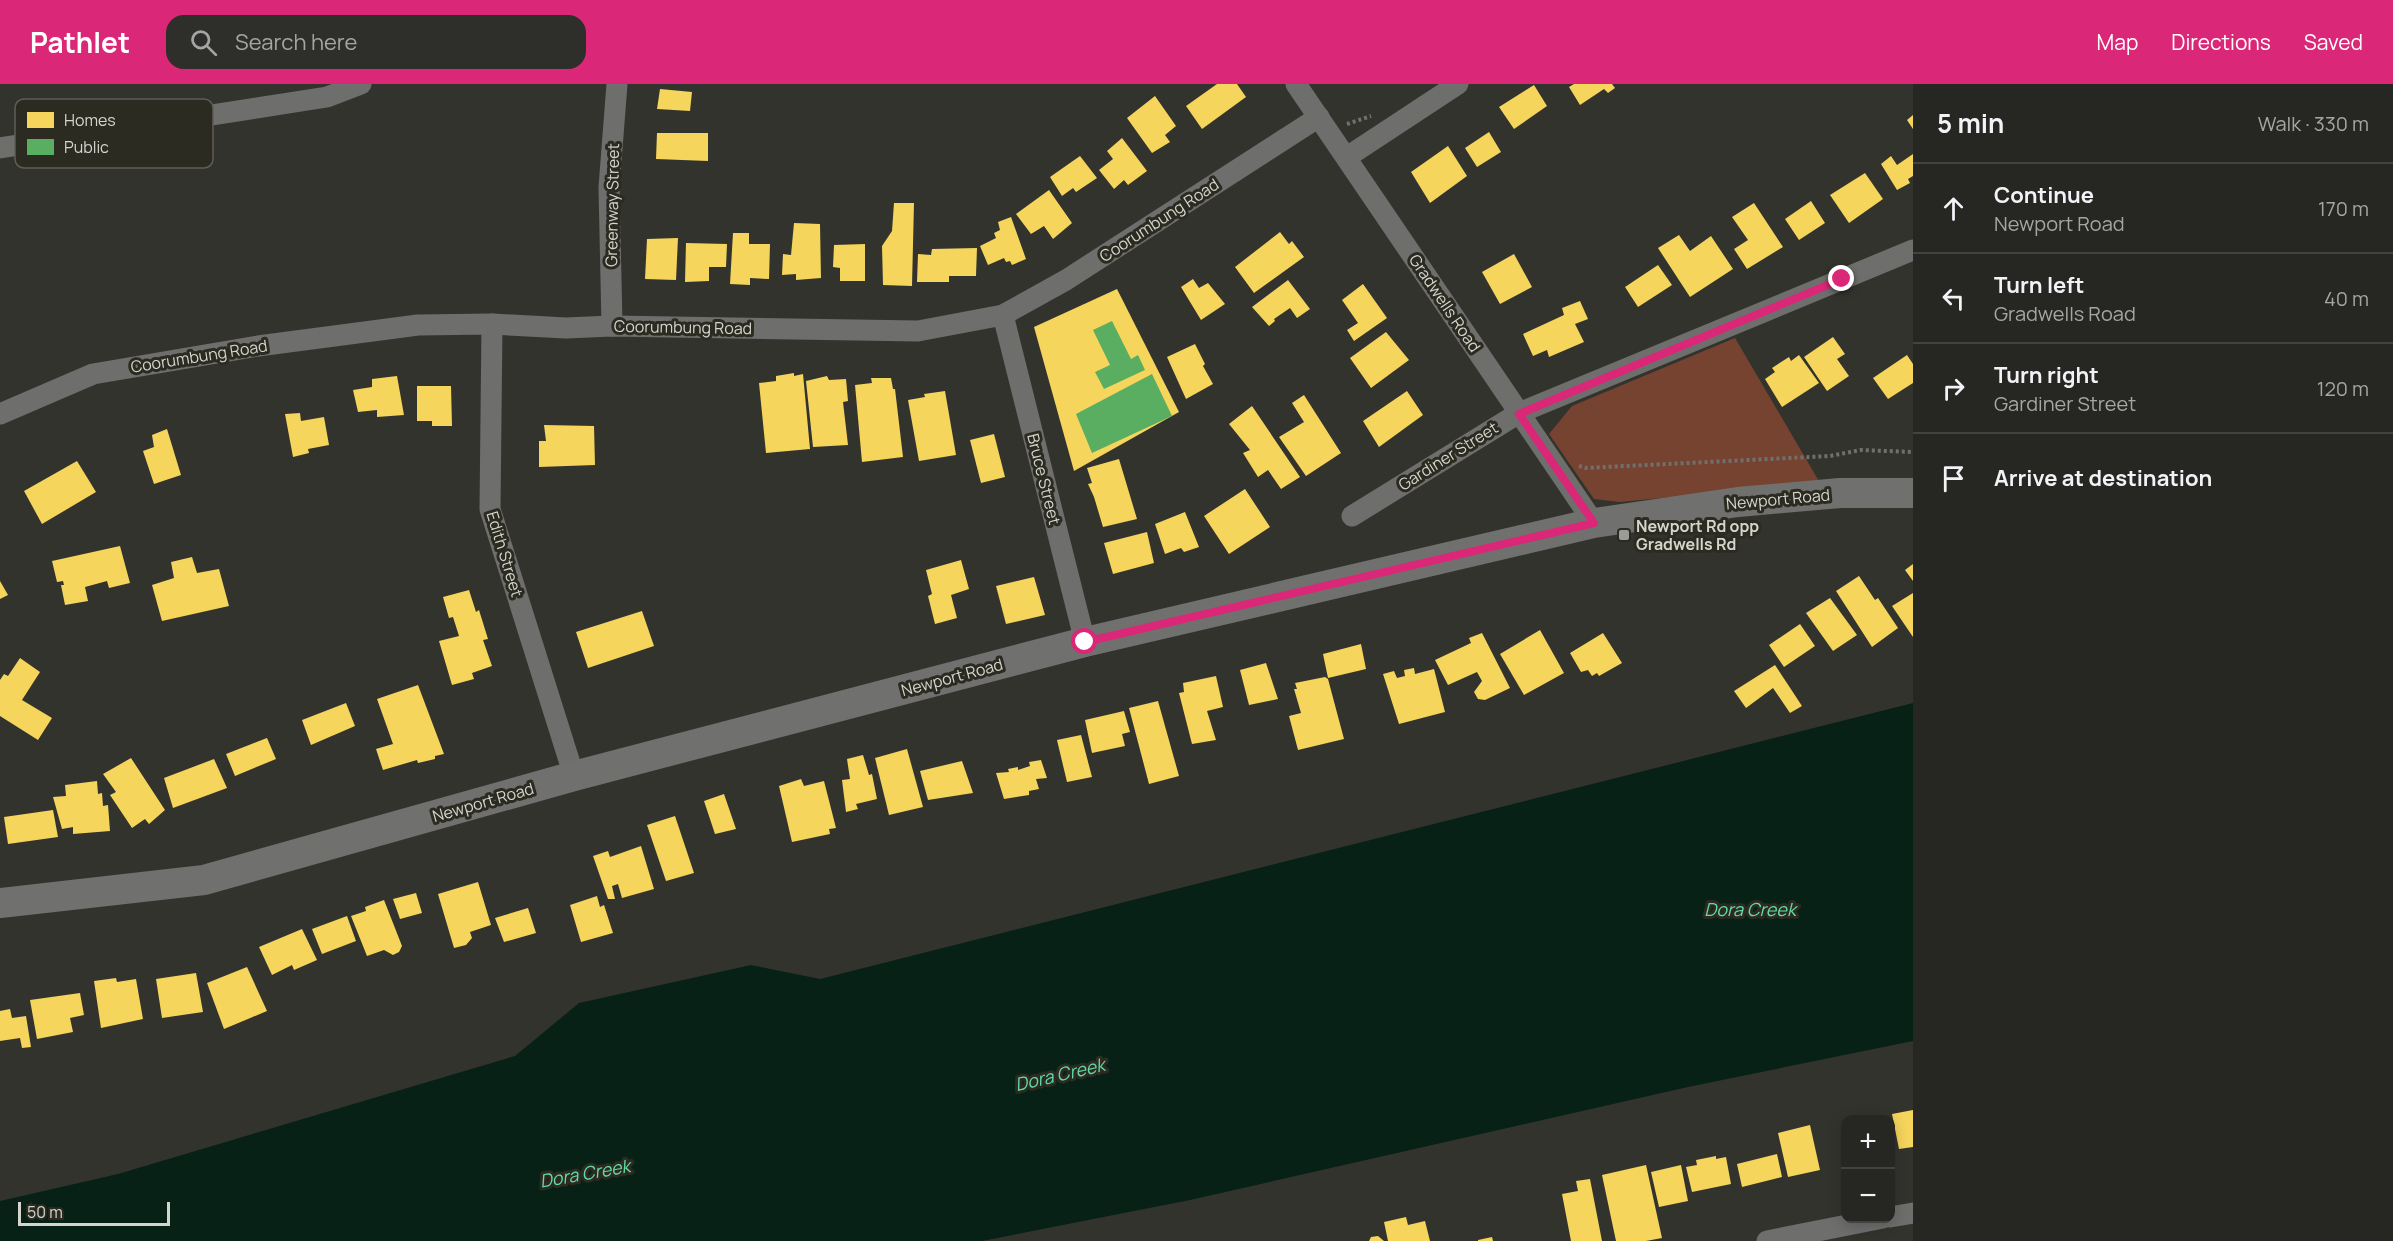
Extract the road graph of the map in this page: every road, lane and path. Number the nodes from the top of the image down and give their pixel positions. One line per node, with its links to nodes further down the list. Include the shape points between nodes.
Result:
1 (361, 84): 5 (street, via 327,97)
2 (617, 84): 13 (street, Greenway Street, via 609,187)
3 (1296, 84): 6 (street, Gradwells Road)
4 (1458, 84): 9 (street)
5 (213, 115)
6 (1319, 117): 9 (street, Gradwells Road); 11 (street, Coorumbung Road, via 1066,280)
7 (15, 146): 8 (street)
8 (0, 148)
9 (1347, 157): 15 (street, Gradwells Road)
10 (1913, 250): 15 (street, Gardiner Street)
11 (1003, 315): 13 (street, Coorumbung Road, via 918,331); 21 (street, Bruce Street)
12 (492, 324): 13 (street, Coorumbung Road); 14 (street, Coorumbung Road, via 406,327 258,346 93,374); 22 (street, Edith Street, via 490,508)
13 (612, 326)
14 (0, 414)
15 (1519, 414): 19 (street, Gardiner Street); 20 (street, Gradwells Road)
16 (1913, 452): 17 (path, via 1862,450 1830,456 1702,464 1585,468)
17 (1577, 465)
18 (1913, 493): 20 (street, Newport Road, via 1840,493 1738,502)
19 (1352, 516)
20 (1594, 523): 21 (street, Newport Road)
21 (1085, 642): 22 (street, Newport Road)
22 (574, 776): 23 (street, Newport Road, via 204,880)
23 (0, 903)
24 (1913, 1213): 25 (street)
25 (1895, 1216)
26 (1858, 1223): 27 (street)
27 (1767, 1241)

